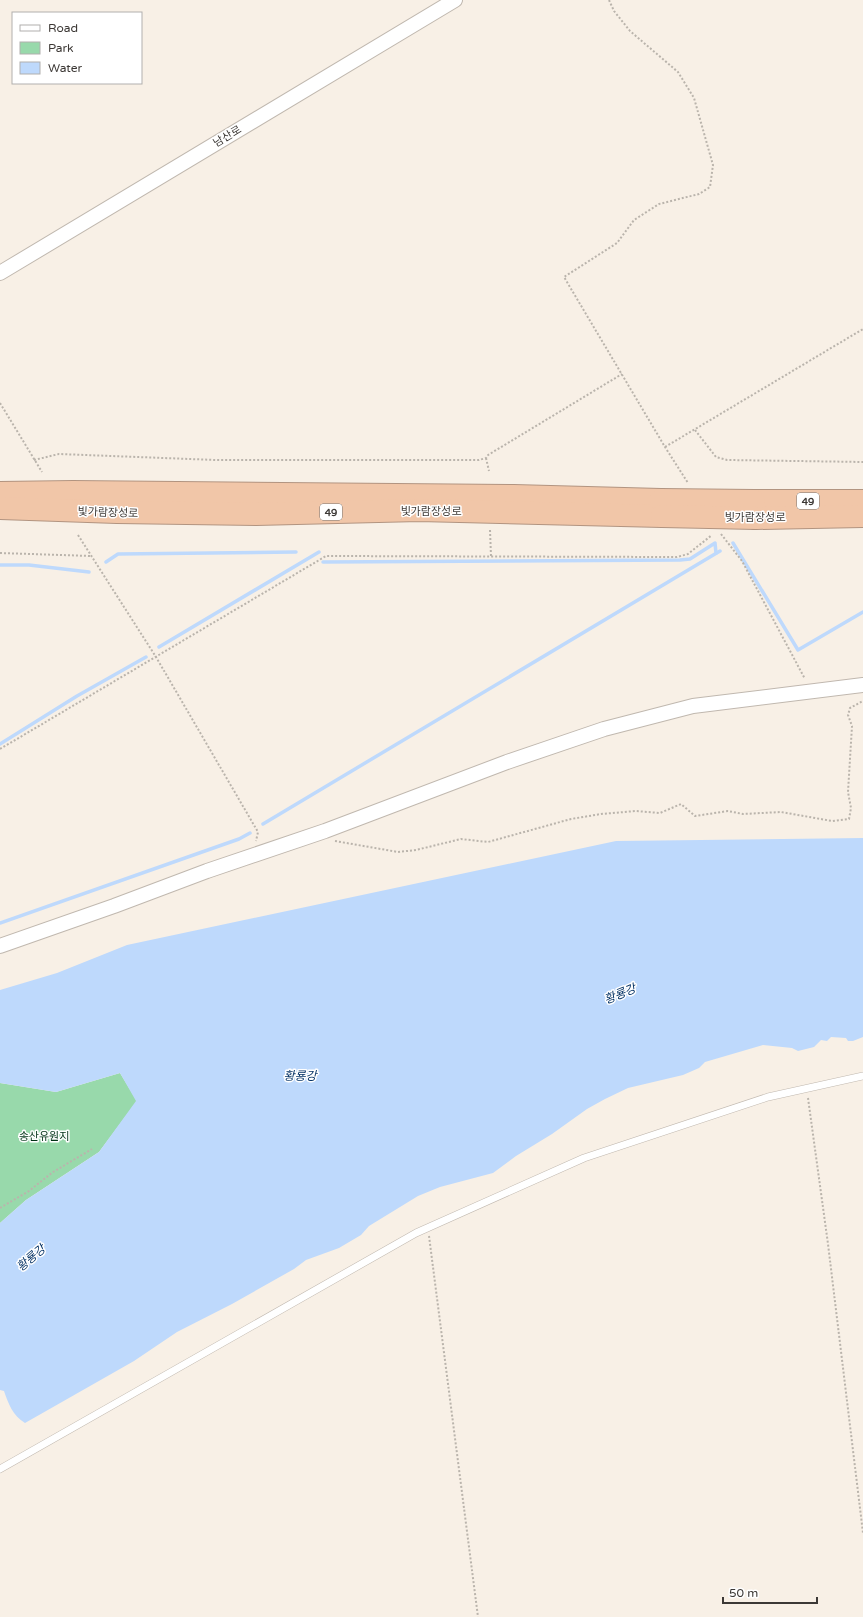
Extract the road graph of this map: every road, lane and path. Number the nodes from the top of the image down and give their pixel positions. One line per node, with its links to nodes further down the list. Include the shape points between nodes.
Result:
1 (455, 0): 3 (street, 남산로)
2 (609, 0): 5 (path, via 614,11 630,31 678,72 694,98 713,165 710,187 699,194 659,204 634,220 617,243 564,277)
3 (0, 273)
4 (863, 329): 7 (path)
5 (622, 374): 8 (path); 9 (path)
6 (0, 403): 10 (path)
7 (695, 430): 8 (path); 11 (path, via 716,457 727,460)
8 (665, 447): 14 (path)
9 (486, 458): 10 (path, via 216,460 59,454); 12 (path)
10 (34, 460): 13 (path)
11 (863, 462)
12 (489, 471)
13 (42, 472)
14 (690, 485)
15 (0, 493): 18 (highway, 빛가람장성로 / 49, via 506,496)
16 (863, 501): 19 (highway, 빛가람장성로 / 49)
17 (0, 508): 18 (highway, 빛가람장성로 / 49, via 256,514)
18 (662, 508): 19 (highway, 빛가람장성로 / 49, bridge)
19 (755, 510): 20 (highway, 빛가람장성로 / 49)
20 (863, 516)
21 (490, 530): 27 (path)
22 (718, 530): 30 (path, via 742,561)
23 (714, 533): 27 (path, via 688,554 677,557)
24 (78, 535): 26 (path)
25 (0, 554): 26 (path)
26 (91, 556): 28 (path)
27 (491, 556): 28 (path, via 326,556)
28 (156, 657): 32 (path); 34 (path, via 258,832)
29 (863, 686): 30 (street)
30 (812, 691): 33 (street, via 693,706 604,729 507,762)
31 (863, 701): 33 (path, via 850,708 848,715 852,726 848,792 850,819 832,821 781,812 743,814 728,811 695,816 681,804 660,813 636,811 601,814 571,819 488,842 461,839 398,852 328,840)
32 (0, 749)
33 (325, 831): 35 (street)
34 (253, 844)
35 (0, 946)
36 (863, 1076): 37 (lane)
37 (807, 1089): 40 (lane, via 768,1097 584,1158); 42 (path)
38 (92, 1149): 39 (path)
39 (0, 1208)
40 (428, 1227): 41 (lane); 43 (path)
41 (0, 1469)
42 (863, 1533)
43 (478, 1617)

